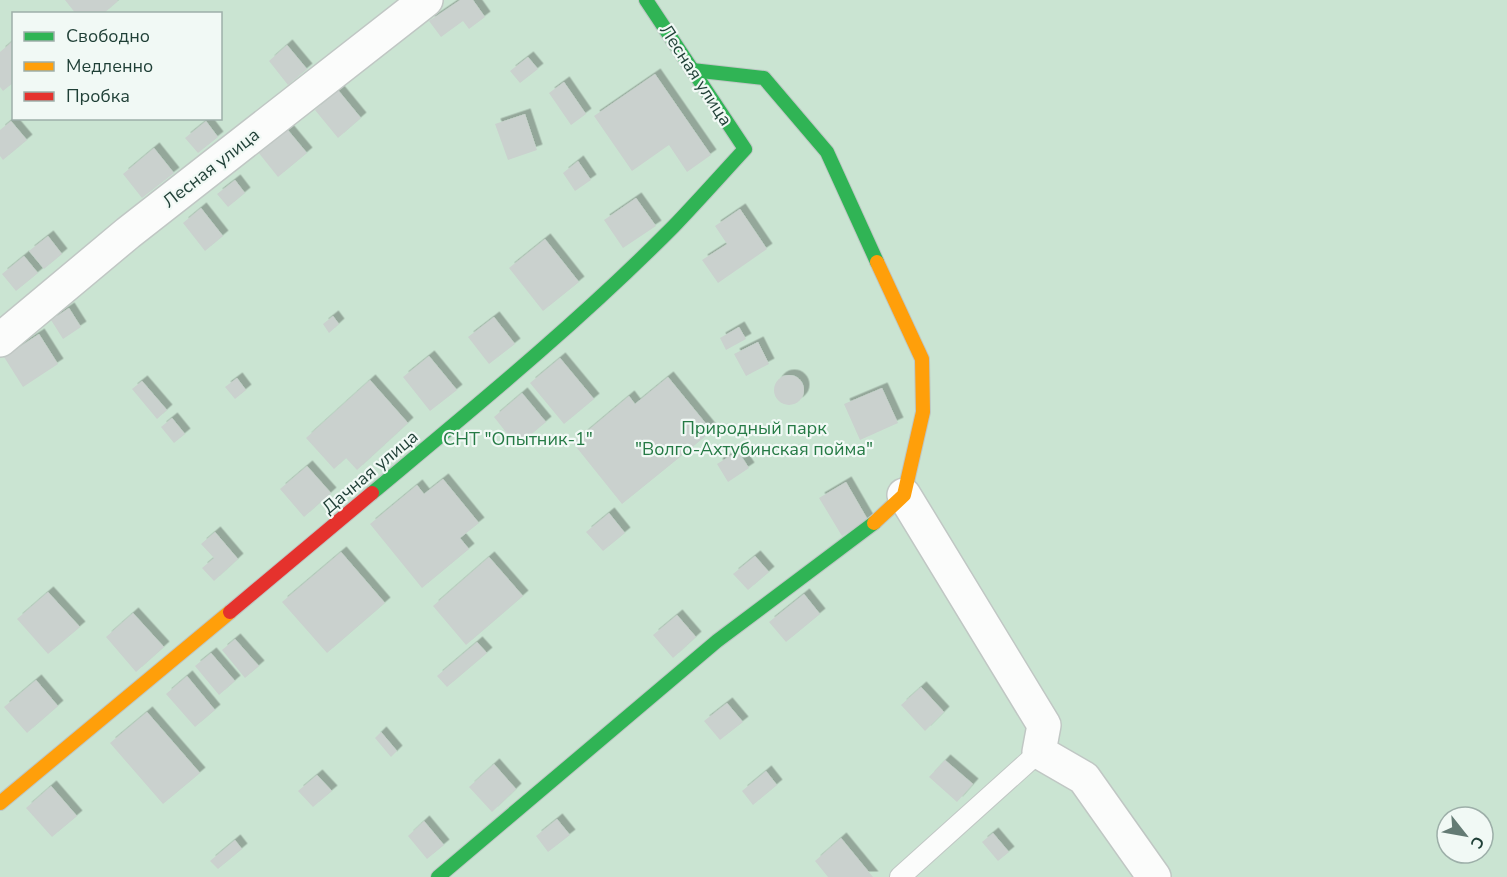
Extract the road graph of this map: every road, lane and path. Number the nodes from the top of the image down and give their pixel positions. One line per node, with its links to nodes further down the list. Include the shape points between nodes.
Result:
1 (426, 0): 5 (street, Лесная улица, via 128,233)
2 (646, 0): 3 (street, Лесная улица)
3 (693, 70): 4 (street, Лесная улица); 6 (street, via 764,78 827,152 922,359 923,412)
4 (745, 149): 8 (street, Дачная улица, via 674,226 501,386)
5 (0, 340)
6 (904, 495): 7 (street, via 1044,725); 9 (street, via 876,521 717,641)
7 (1039, 752): 10 (lane); 11 (street, via 1083,778)
8 (0, 803)
9 (438, 877)
10 (900, 877)
11 (1154, 877)

